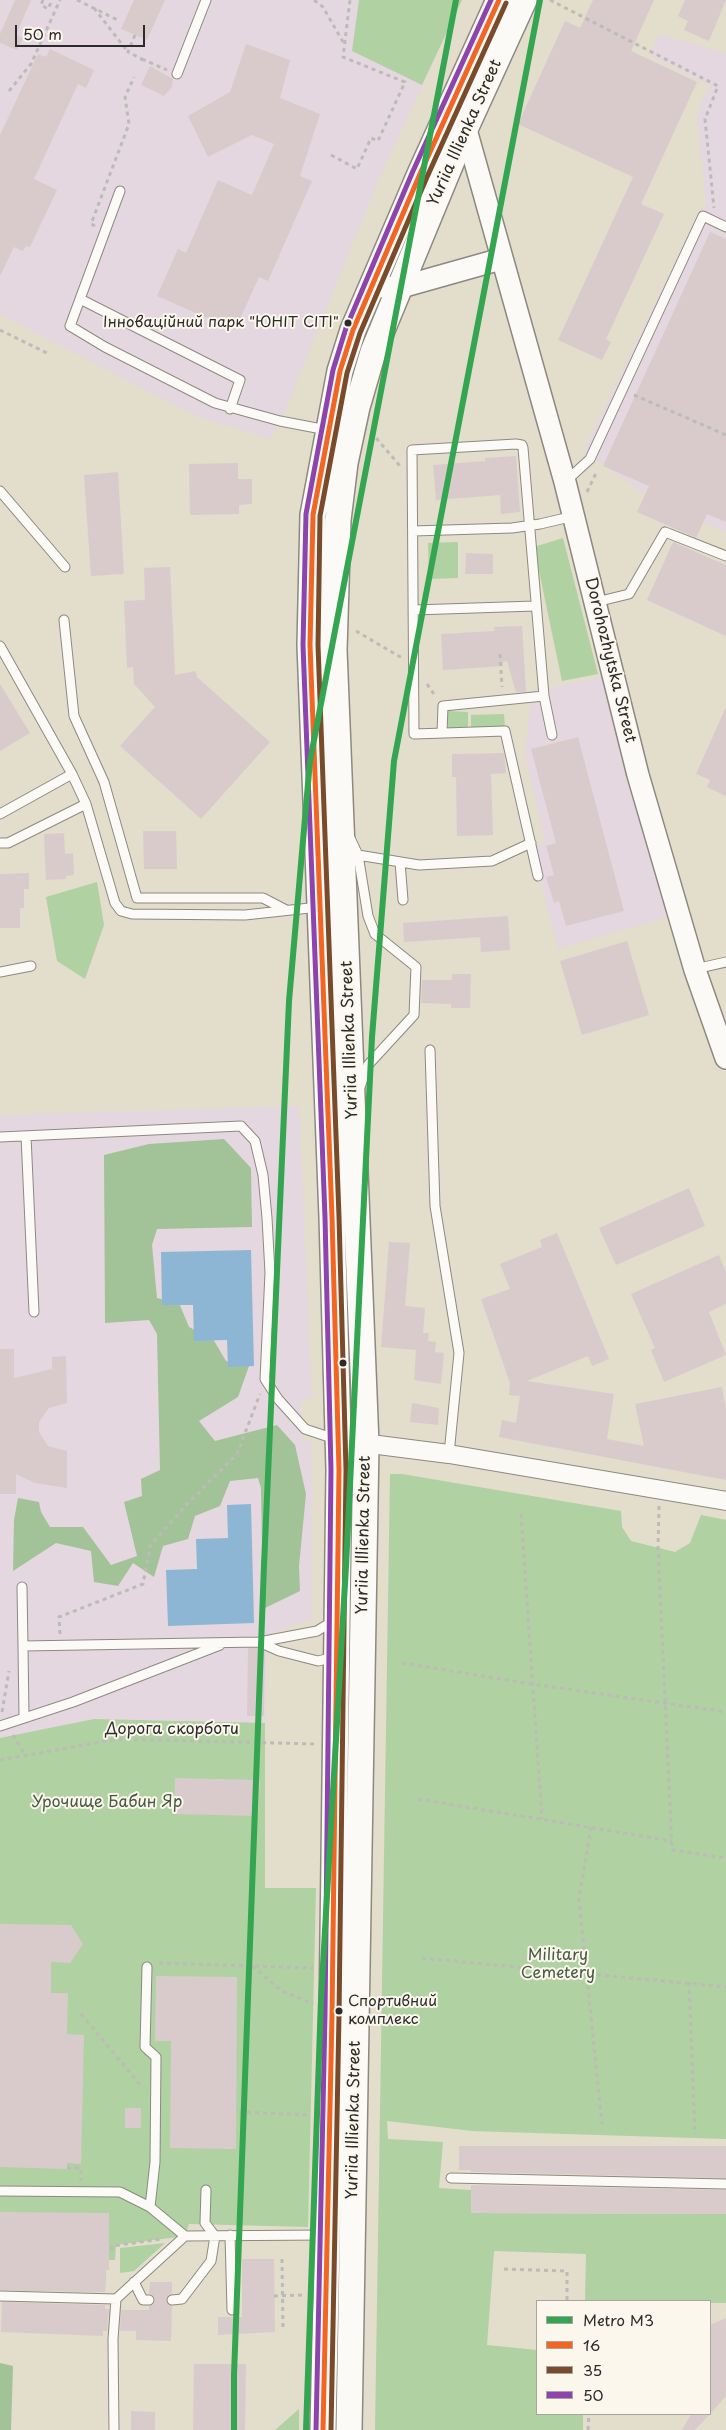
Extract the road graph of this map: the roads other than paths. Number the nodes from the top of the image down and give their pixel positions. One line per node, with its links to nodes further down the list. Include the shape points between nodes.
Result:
1 (206, 0): 4 (lane)
2 (499, 0): 5 (main road, Yuriia Illienka Street)
3 (524, 0): 6 (main road, Yuriia Illienka Street)
4 (177, 74)
5 (454, 98): 6 (street, Dorohozhytska Street); 10 (main road, Yuriia Illienka Street)
6 (466, 127): 9 (street, Dorohozhytska Street); 11 (main road, Yuriia Illienka Street)
7 (120, 191): 12 (lane)
8 (726, 227): 15 (lane, via 703,216 590,459)
9 (501, 259): 11 (street); 15 (street, Dorohozhytska Street)
10 (371, 286): 11 (street); 14 (main road, Yuriia Illienka Street, via 340,371)
11 (398, 288): 33 (main road, Yuriia Illienka Street, via 373,352 357,407 345,463 338,520 334,650)
12 (80, 299): 13 (lane, via 70,326 105,347); 13 (lane, via 240,380)
13 (230, 409): 14 (lane)
14 (327, 430): 40 (main road, Yuriia Illienka Street, via 313,515 310,576)
15 (565, 482): 17 (street, Dorohozhytska Street)
16 (0, 491): 21 (lane)
17 (574, 516): 18 (lane); 22 (street, Dorohozhytska Street)
18 (529, 526): 19 (lane); 19 (lane, via 524,451 519,444 412,450); 23 (lane)
19 (413, 531): 24 (lane)
20 (726, 556): 22 (lane, via 665,532 629,594)
21 (66, 567)
22 (595, 602): 44 (street, Dorohozhytska Street, via 638,775)
23 (535, 606): 24 (lane); 27 (lane)
24 (414, 610): 28 (lane, via 414,734)
25 (64, 620): 41 (lane, via 74,716 104,782 137,898 263,898)
26 (0, 646): 30 (lane)
27 (544, 696): 28 (lane, via 442,706); 29 (lane)
28 (442, 733): 35 (lane, via 505,731)
29 (552, 735)
30 (72, 774): 31 (lane); 32 (lane)
31 (86, 804): 34 (lane, via 8,843); 41 (lane, via 115,904 121,911 132,914 245,915)
32 (0, 814)
33 (342, 819): 36 (lane); 48 (main road, Yuriia Illienka Street)
34 (0, 843)
35 (531, 843): 37 (lane, via 492,861 419,865); 38 (lane)
36 (358, 855): 37 (lane); 48 (lane, via 368,916 376,934 416,967 414,1014 368,1065)
37 (400, 862): 39 (lane)
38 (538, 876)
39 (403, 900)
40 (319, 906): 41 (lane); 52 (main road, Yuriia Illienka Street)
41 (286, 910)
42 (726, 962): 44 (lane)
43 (31, 966): 45 (lane)
44 (695, 970): 47 (street, Dorohozhytska Street)
45 (0, 972)
46 (430, 1050): 54 (lane, via 435,1206 459,1354)
47 (726, 1058)
48 (353, 1106): 53 (main road, Yuriia Illienka Street)
49 (26, 1136): 50 (lane); 51 (lane); 52 (lane, via 241,1126 255,1141 263,1175 269,1320 265,1379 278,1400 305,1429)
50 (0, 1137)
51 (34, 1312)
52 (339, 1440): 53 (street); 57 (main road, Yuriia Illienka Street)
53 (366, 1444): 54 (street); 70 (main road, Yuriia Illienka Street)
54 (449, 1454): 55 (street)
55 (726, 1501)
56 (22, 1587): 60 (lane)
57 (337, 1618): 58 (lane, via 317,1631); 61 (main road, Yuriia Illienka Street)
58 (259, 1642): 59 (lane); 61 (lane, via 318,1662)
59 (227, 1643): 60 (lane); 62 (lane, via 73,1702)
60 (23, 1646): 62 (lane)
61 (337, 1656): 70 (main road, Yuriia Illienka Street)
62 (24, 1717): 63 (lane)
63 (0, 1726)
64 (147, 1967): 69 (lane, via 145,2047 156,2056 155,2162)
65 (451, 2178): 66 (lane)
66 (726, 2184)
67 (206, 2190): 72 (lane, via 205,2224)
68 (0, 2191): 69 (lane, via 120,2192)
69 (150, 2207): 71 (lane)
70 (339, 2235): 73 (lane); 81 (main road, Yuriia Illienka Street); 82 (main road, Yuriia Illienka Street)
71 (185, 2236): 72 (lane); 74 (lane)
72 (215, 2236): 73 (lane); 78 (lane, via 211,2261 182,2299)
73 (230, 2236): 79 (lane)
74 (134, 2282): 76 (lane); 77 (lane, via 143,2300)
75 (0, 2296): 76 (lane)
76 (116, 2299): 80 (lane)
77 (149, 2300)
78 (172, 2300)
79 (232, 2310)
80 (114, 2430)
81 (323, 2430)
82 (349, 2430)

